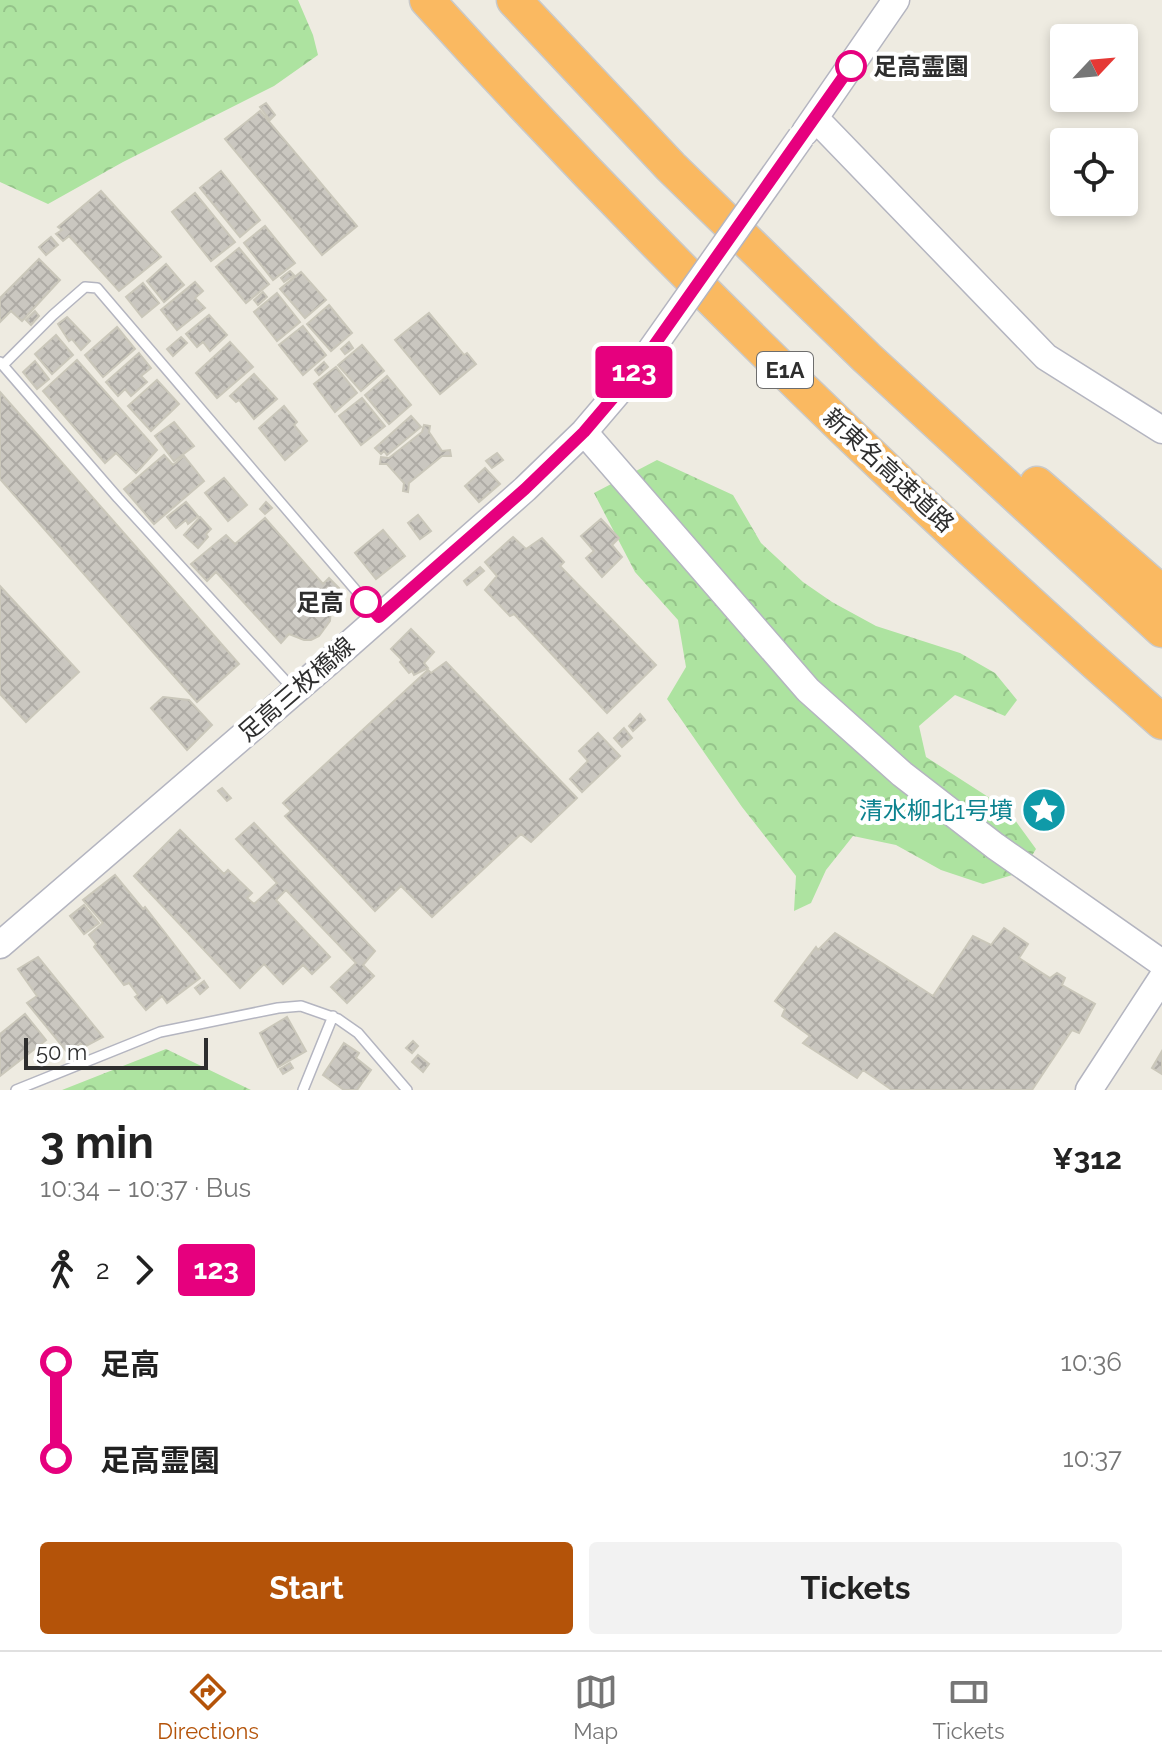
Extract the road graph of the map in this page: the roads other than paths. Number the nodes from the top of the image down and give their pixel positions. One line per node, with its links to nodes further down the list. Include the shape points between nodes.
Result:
1 (427, 0): 13 (highway, 新東名高速道路 / E1A, via 671,259 852,436)
2 (514, 0): 5 (highway, E1A)
3 (896, 0): 4 (street, 足高三枚橋線)
4 (808, 128): 7 (street, via 1046,357); 8 (street, 足高三枚橋線, bridge, via 636,371)
5 (671, 167): 9 (highway); 11 (highway, E1A, via 867,358)
6 (1, 364): 10 (lane, via 85,287 97,288); 12 (lane)
7 (1162, 430)
8 (584, 432): 10 (street, 足高三枚橋線); 15 (street, via 808,690 995,846)
9 (1162, 593)
10 (379, 617): 12 (street, 足高三枚橋線)
11 (1162, 630)
12 (294, 690): 14 (street, 足高三枚橋線)
13 (1162, 722)
14 (0, 945)
15 (1162, 963)
16 (1162, 978): 21 (street)
17 (333, 1016): 18 (lane, via 301,1006 278,1008 160,1032); 19 (lane); 20 (lane, via 358,1033)
18 (16, 1090)
19 (303, 1090)
20 (407, 1090)
21 (1089, 1090)

